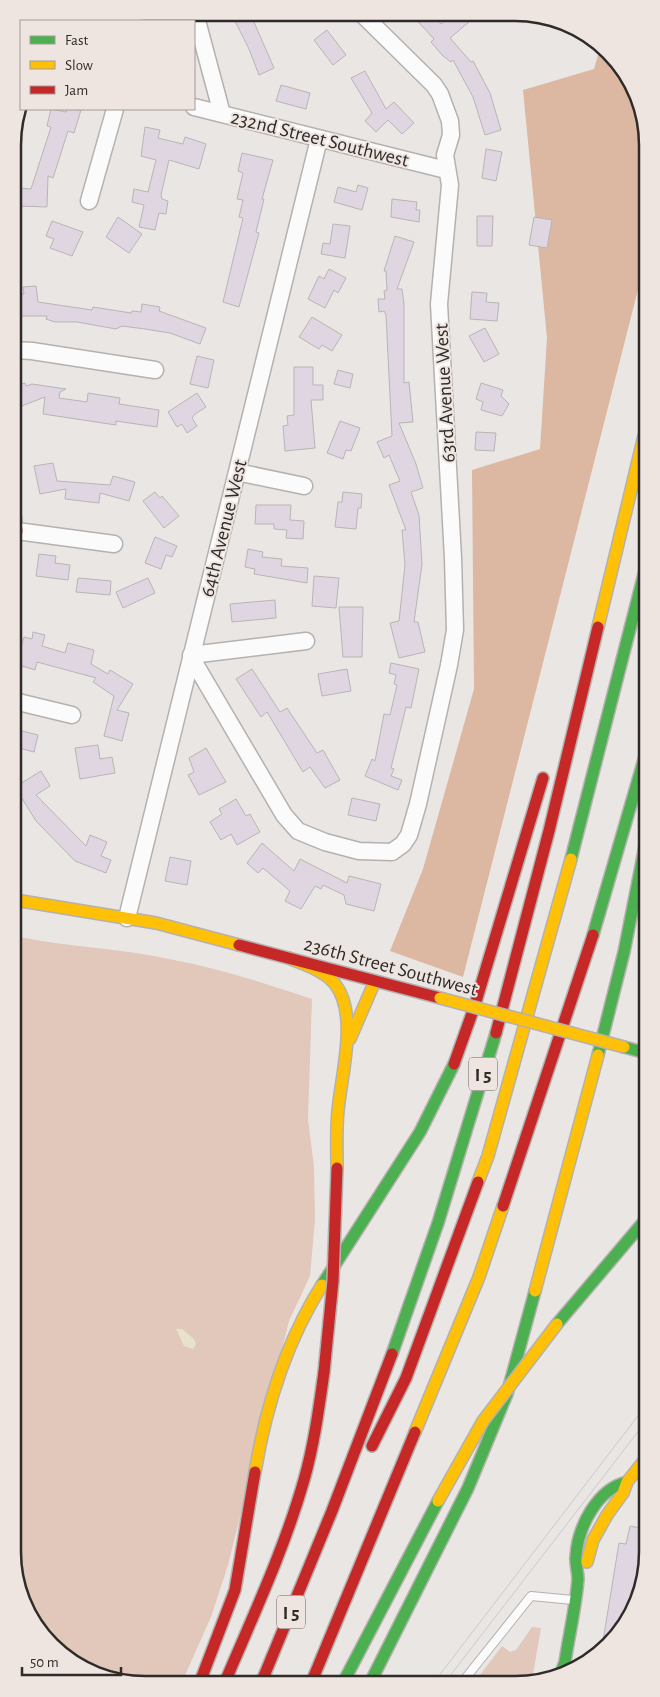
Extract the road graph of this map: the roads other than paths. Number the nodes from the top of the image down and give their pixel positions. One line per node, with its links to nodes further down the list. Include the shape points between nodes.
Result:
1 (369, 21): 7 (street, 63rd Avenue West, via 440,94 450,121)
2 (197, 22): 5 (street)
3 (195, 107): 5 (street, 232nd Street Southwest)
4 (115, 110): 8 (street)
5 (222, 114): 6 (street, 232nd Street Southwest)
6 (319, 139): 7 (street, 232nd Street Southwest); 12 (street, 64th Avenue West)
7 (446, 170): 19 (street, 63rd Avenue West, via 450,185 439,304 455,630 418,804 410,835 403,844 392,852 360,851 298,831 284,815)
8 (88, 201)
9 (22, 350): 10 (street)
10 (155, 370)
11 (639, 458): 16 (main road, I 5)
12 (237, 472): 13 (street); 19 (street, 64th Avenue West)
13 (304, 486)
14 (22, 537): 15 (street)
15 (114, 544)
16 (606, 595): 20 (main road); 39 (main road, I 5, via 512,976 441,1214)
17 (639, 595): 39 (main road, via 558,908 488,1156 403,1386)
18 (306, 641): 19 (street)
19 (191, 656): 27 (street, 64th Avenue West)
20 (572, 686)
21 (22, 703): 22 (street)
22 (72, 715)
23 (546, 769): 43 (main road, via 467,1030 449,1077 404,1159 327,1273 285,1357 270,1401 259,1451 235,1590)
24 (639, 779): 36 (main road, I 5, via 588,955)
25 (638, 879): 48 (main road, via 590,1091 507,1394 468,1488)
26 (21, 901): 27 (main road, 236th Street Southwest)
27 (127, 918): 28 (main road, 236th Street Southwest)
28 (288, 958): 29 (main road, 236th Street Southwest); 33 (main road, via 325,975 341,992 346,1014)
29 (375, 981): 32 (main road, 236th Street Southwest, bridge); 33 (main road)
30 (542, 1015): 31 (main road)
31 (537, 1034)
32 (638, 1051)
33 (344, 1054): 44 (main road, bridge, via 338,1111 333,1282 317,1424 304,1479 283,1541)
34 (513, 1140): 36 (main road)
35 (638, 1228): 47 (main road, bridge, via 499,1399 467,1448)
36 (490, 1246): 46 (main road, I 5)
37 (638, 1475): 38 (main road)
38 (627, 1482): 40 (main road, via 593,1540 585,1568); 40 (main road, via 613,1486 582,1525 573,1565)
39 (320, 1542): 45 (main road, I 5)
40 (578, 1578): 41 (main road)
41 (575, 1600): 42 (main road); 49 (lane, via 531,1596)
42 (564, 1665)
43 (203, 1676)
44 (227, 1676)
45 (264, 1676)
46 (314, 1676)
47 (347, 1676)
48 (374, 1676)
49 (467, 1676)

